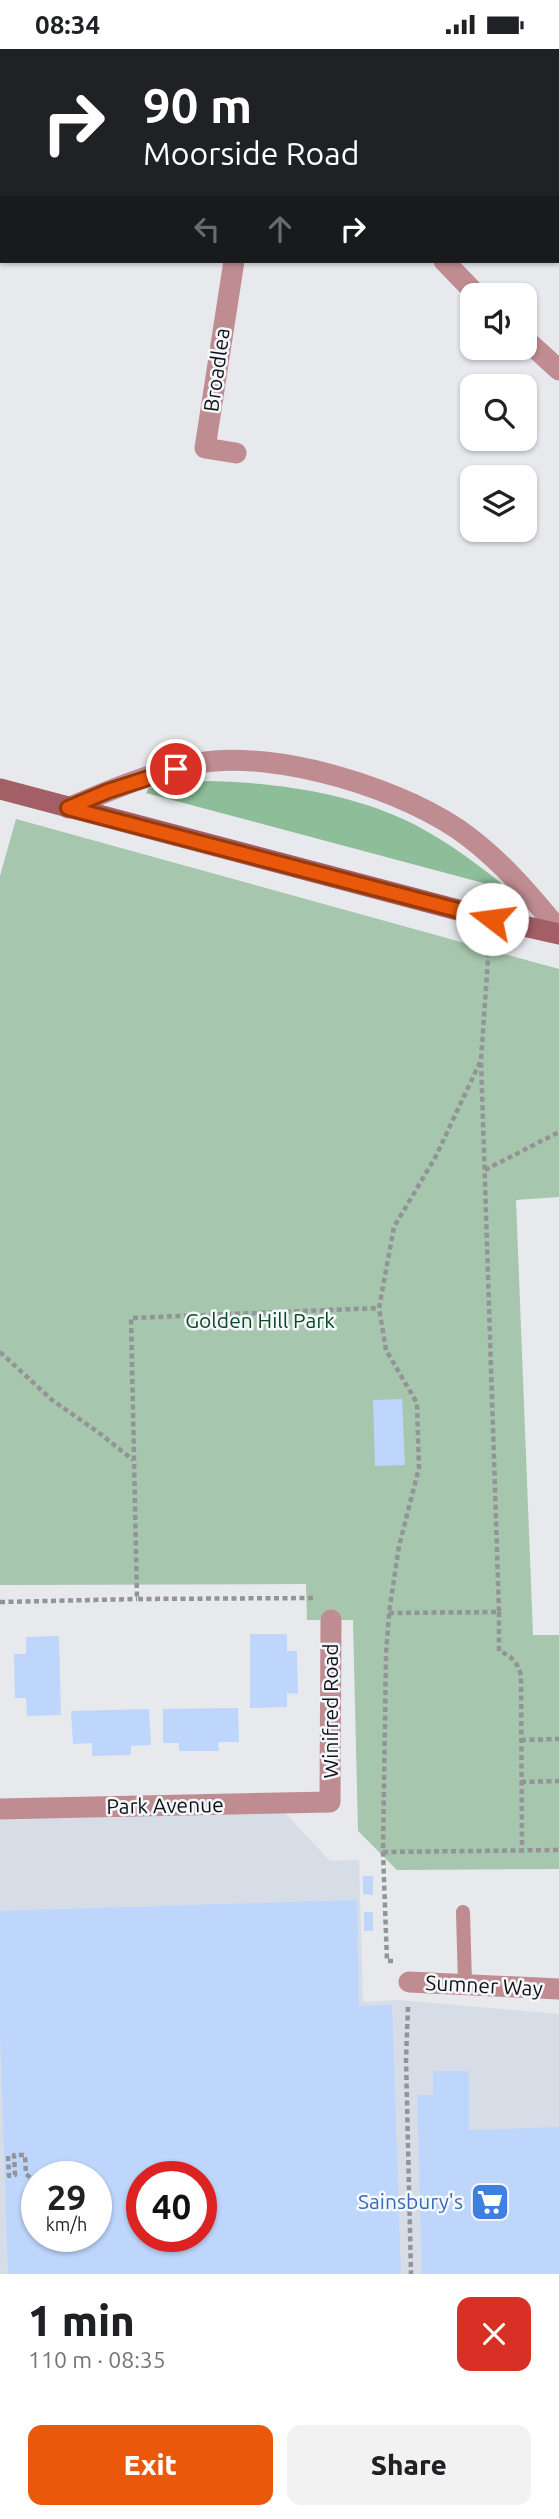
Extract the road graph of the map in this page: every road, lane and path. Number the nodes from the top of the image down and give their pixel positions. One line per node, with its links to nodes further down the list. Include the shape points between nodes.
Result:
1 (234, 263): 6 (street, Broadlea, via 205,448)
2 (446, 263): 3 (street)
3 (464, 283)
4 (537, 350): 5 (street)
5 (559, 370)
6 (236, 453)
7 (0, 789): 8 (street)
8 (68, 808): 9 (street); 10 (street, via 152,775 201,763 294,767 342,778 387,793 470,837 504,868)
9 (492, 919): 10 (street); 11 (path)
10 (559, 932)
11 (481, 1060): 13 (path); 14 (path, via 436,1156 394,1227)
12 (559, 1132): 13 (path)
13 (485, 1170): 19 (path)
14 (379, 1308): 16 (path, via 131,1318); 20 (path, via 386,1350 417,1403 419,1468 399,1546)
15 (0, 1352): 16 (path, via 52,1400)
16 (134, 1461): 17 (path)
17 (137, 1599): 18 (path); 21 (path, via 330,1598)
18 (0, 1602)
19 (499, 1612): 20 (path); 23 (path, via 499,1651 511,1656 521,1675)
20 (389, 1613): 30 (path)
21 (331, 1620): 26 (street, Winifred Road)
22 (559, 1739): 23 (path)
23 (521, 1740): 24 (path)
24 (521, 1781): 25 (path); 28 (path)
25 (559, 1781)
26 (330, 1802): 27 (street, Park Avenue)
27 (0, 1809)
28 (522, 1850): 29 (path); 30 (path)
29 (559, 1850)
30 (383, 1852): 32 (path, via 387,1961 411,1960)
31 (463, 1912): 33 (lane)
32 (409, 1982): 33 (street, Sumner Way); 37 (path, via 406,2059)
33 (465, 1984): 34 (street, Sumner Way)
34 (559, 1989)
35 (8, 2156): 36 (path, via 9,2176 15,2175 14,2155 25,2155)
36 (25, 2161)
37 (411, 2274)

